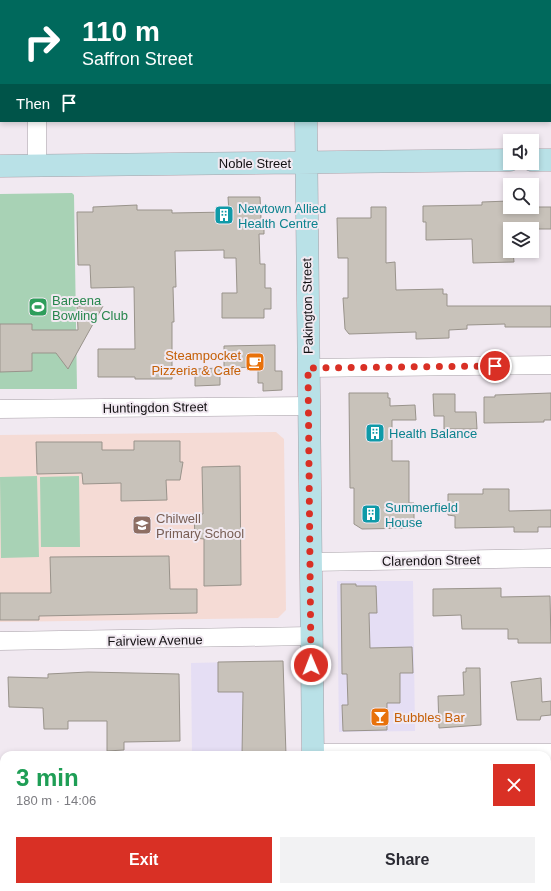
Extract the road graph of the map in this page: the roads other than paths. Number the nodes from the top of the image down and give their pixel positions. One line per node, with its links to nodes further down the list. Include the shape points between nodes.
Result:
1 (37, 122): 7 (street)
2 (306, 122): 6 (street, Pakington Street)
3 (503, 160): 6 (street, Noble Street)
4 (539, 160): 5 (street)
5 (551, 160)
6 (306, 162): 7 (street, Noble Street); 10 (street, Pakington Street)
7 (37, 165): 8 (street, Noble Street)
8 (0, 166)
9 (551, 365): 10 (street)
10 (308, 368): 11 (street, Pakington Street)
11 (310, 406): 12 (street, Huntingdon Street); 14 (street, Pakington Street)
12 (0, 409)
13 (551, 558): 14 (street, Clarendon Street)
14 (310, 562): 15 (street, Pakington Street)
15 (310, 636): 16 (street, Fairview Avenue); 17 (street, Pakington Street)
16 (0, 641)
17 (313, 751)

